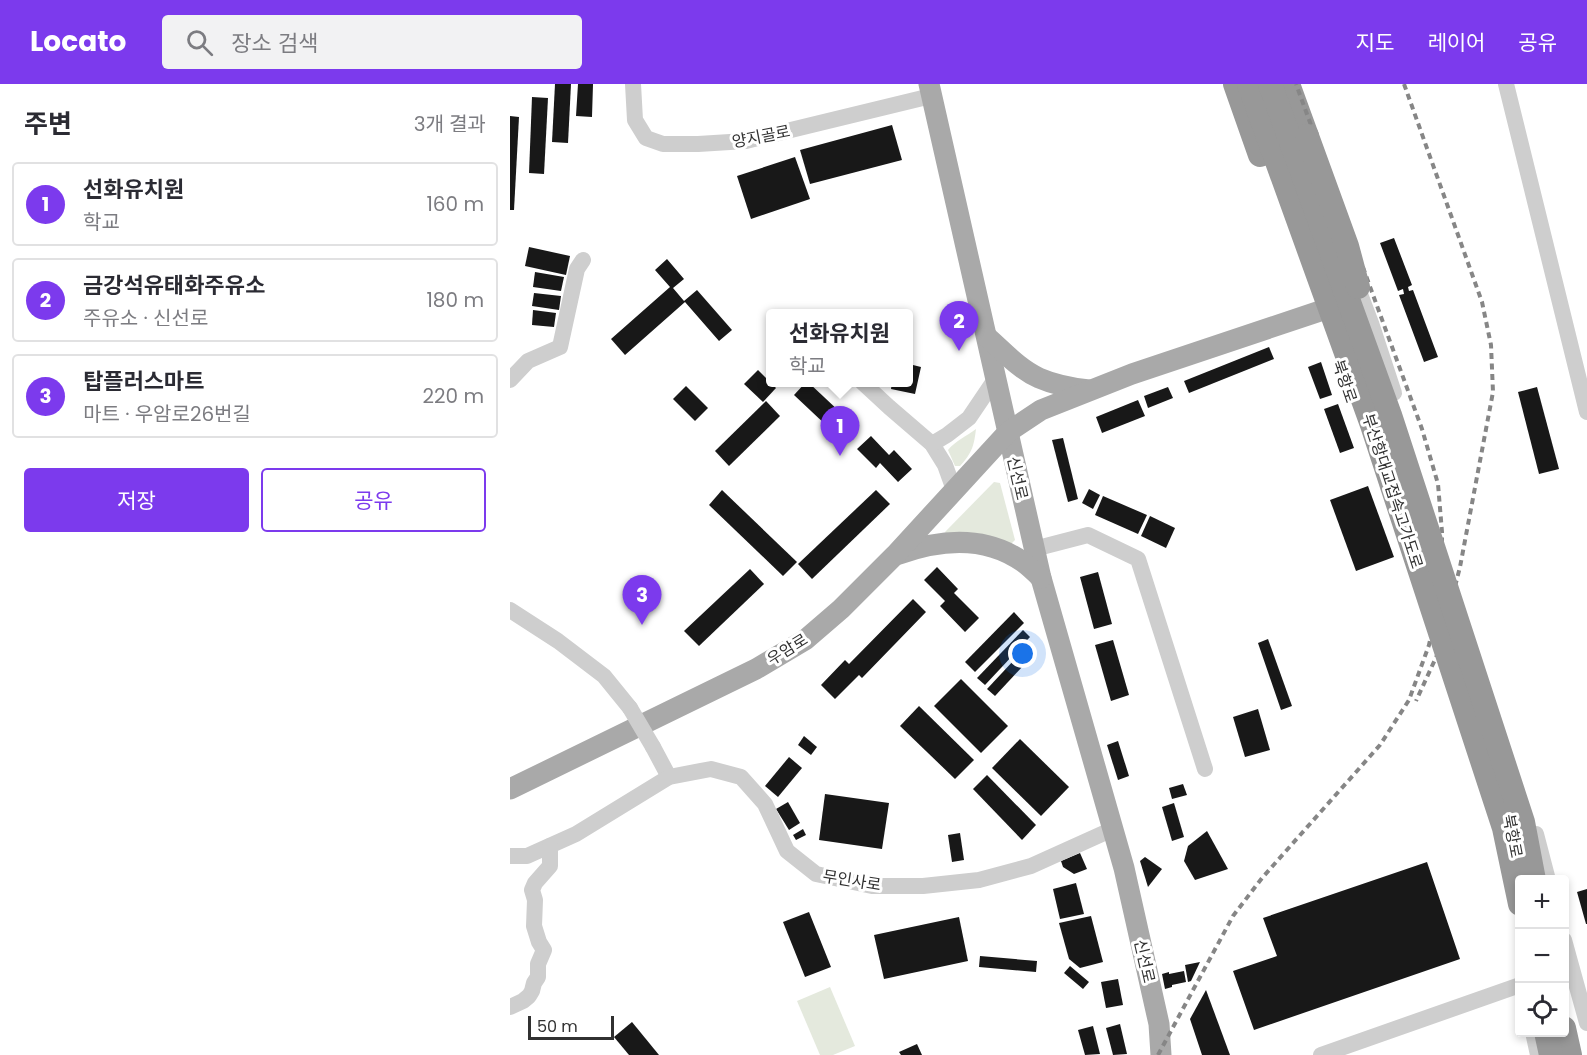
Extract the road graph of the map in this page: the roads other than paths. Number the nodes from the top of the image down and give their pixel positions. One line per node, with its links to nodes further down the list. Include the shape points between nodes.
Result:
1 (633, 84): 9 (street, 양지골로, via 634,120 646,138 663,144 746,141)
2 (1235, 84): 19 (highway, bridge, via 1324,332)
3 (1243, 84): 12 (street, 북항로)
4 (1249, 84): 19 (highway, 부산항대교접속고가도로, bridge)
5 (1270, 84): 19 (highway, 부산항대교접속고가도로, bridge)
6 (1281, 84): 11 (street, 북항로)
7 (1288, 84): 19 (highway, bridge, via 1347,246)
8 (1506, 84): 18 (street)
9 (930, 90): 13 (main road, 신선로)
10 (583, 260): 15 (street, via 577,269 560,347 528,361)
11 (1362, 297): 12 (main road, 우암로); 36 (street, 북항로, via 1529,809)
12 (1322, 311): 17 (main road, 우암로); 34 (street, 북항로, via 1425,614 1503,786)
13 (987, 336): 14 (main road, 신선로); 17 (main road, via 1037,377)
14 (996, 378): 20 (main road, 신선로); 21 (street, via 969,418)
15 (510, 380)
16 (867, 387): 21 (street)
17 (1089, 390): 20 (main road, 우암로, via 1041,410)
18 (1587, 410)
19 (1381, 420): 35 (highway, 부산항대교접속고가도로, bridge, via 1523,822); 37 (highway, 부산항대교접속고가도로, bridge, via 1504,828)
20 (1008, 432): 22 (main road, 우암로); 23 (main road, 신선로)
21 (932, 444): 22 (street)
22 (954, 490): 24 (main road, 우암로)
23 (1034, 549): 25 (main road, 신선로); 27 (street, via 1088,535 1138,559)
24 (895, 555): 25 (main road, via 950,542 985,544 1024,562); 29 (main road, 우암로, via 805,640 756,669)
25 (1041, 578): 30 (main road, 신선로)
26 (510, 610): 28 (street, bridge, via 604,676 630,708)
27 (1205, 769)
28 (669, 777): 30 (street, 무인사로, via 711,769 741,777 765,804 787,851 816,874 872,886 980,880 1031,866); 31 (street, 무인사로)
29 (510, 789)
30 (1113, 829): 33 (main road, 신선로)
31 (550, 846): 32 (street, 무인사로, via 527,856); 41 (street, via 550,866 532,888 534,926 544,950 538,977 529,996)
32 (510, 856)
33 (1124, 868): 46 (main road, 신선로, via 1151,1031); 47 (main road, 신선로, via 1159,1024)
34 (1520, 875)
35 (1533, 875)
36 (1547, 875)
37 (1515, 880)
38 (1569, 953): 39 (street)
39 (1575, 968): 42 (street)
40 (1515, 987): 48 (street)
41 (510, 1007)
42 (1587, 1022)
43 (1534, 1037): 49 (street)
44 (1547, 1037): 50 (highway)
45 (1566, 1037): 51 (highway)
46 (1151, 1055)
47 (1161, 1055)
48 (1321, 1055)
49 (1538, 1055)
50 (1551, 1055)
51 (1570, 1055)

